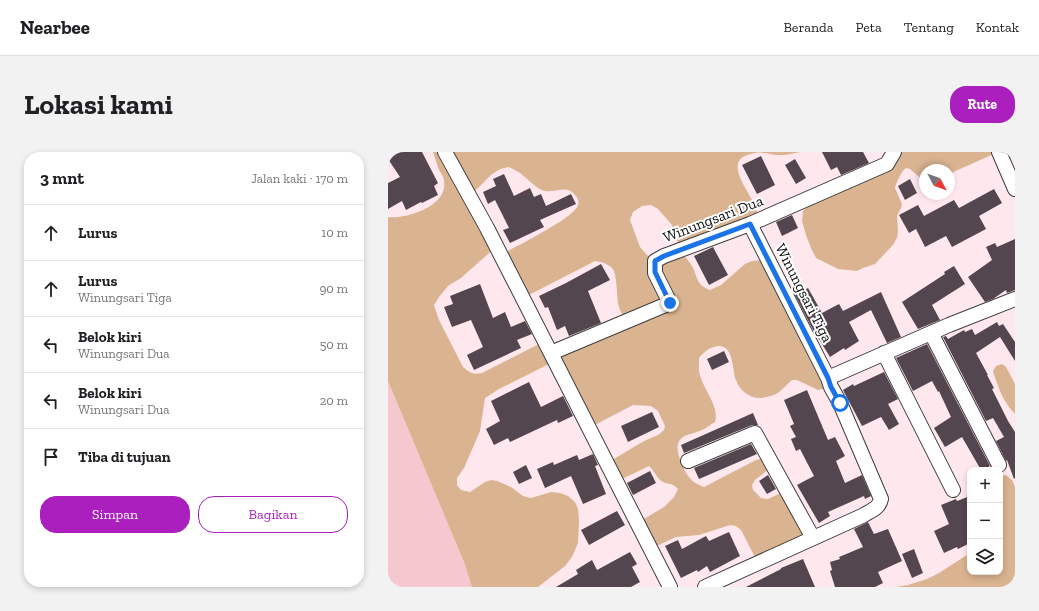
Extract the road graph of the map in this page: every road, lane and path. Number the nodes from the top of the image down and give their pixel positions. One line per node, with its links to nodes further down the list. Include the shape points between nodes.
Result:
1 (445, 152): 8 (street)
2 (894, 152): 5 (street, Winungsari Dua, via 887,164)
3 (999, 152): 4 (street)
4 (1014, 181)
5 (750, 224): 8 (street, Winungsari Dua, via 655,261 655,272 670,303); 10 (street, Winungsari Tiga)
6 (1015, 299): 7 (street)
7 (931, 333): 9 (street); 12 (street)
8 (551, 353): 15 (street)
9 (884, 353): 10 (street); 13 (street)
10 (828, 378): 14 (street, Winungsari Tiga, via 881,499 876,508)
11 (688, 461): 14 (street, via 756,433)
12 (999, 465)
13 (953, 490)
14 (813, 538): 16 (street)
15 (670, 587)
16 (705, 587)

